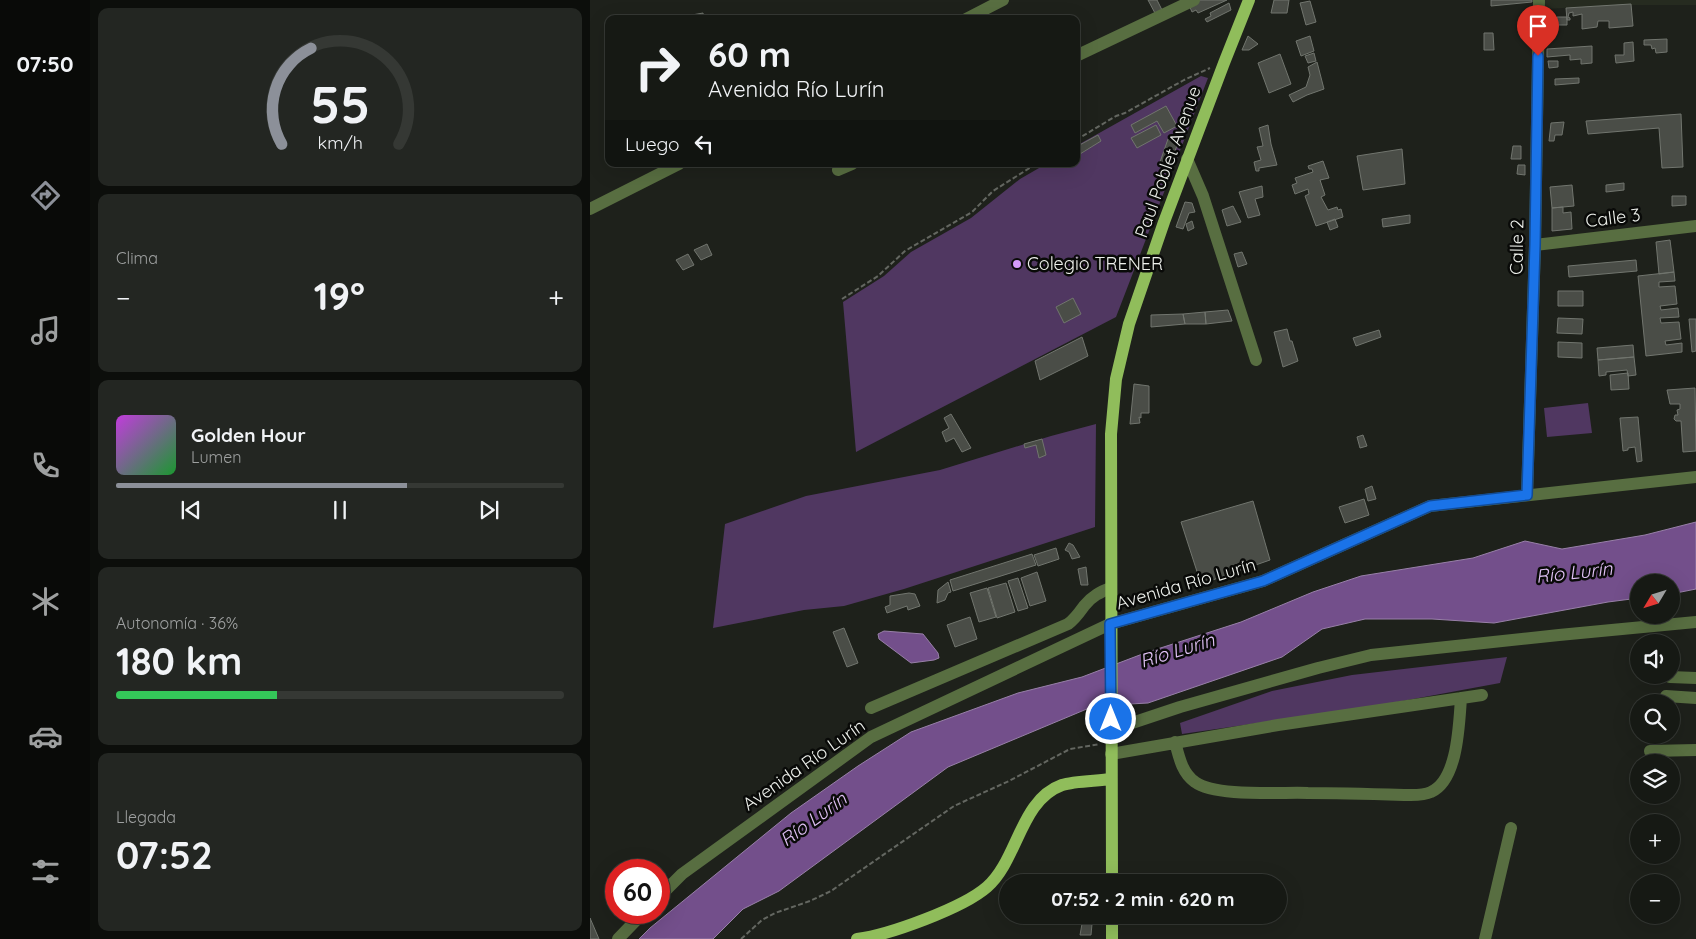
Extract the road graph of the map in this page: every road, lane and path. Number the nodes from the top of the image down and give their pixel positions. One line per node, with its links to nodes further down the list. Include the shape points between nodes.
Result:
1 (1004, 0): 5 (street)
2 (1194, 0): 6 (street)
3 (1249, 0): 7 (main road, Paul Poblet Avenue)
4 (1539, 0): 16 (street, Calle 2)
5 (974, 15)
6 (1080, 54)
7 (1224, 63): 8 (path, via 1192,76); 9 (main road, Paul Poblet Avenue)
8 (1080, 138)
9 (1187, 159): 18 (street, via 1203,196); 21 (main road, Paul Poblet Avenue, via 1129,324 1116,379 1111,434)
10 (673, 167): 14 (street)
11 (845, 167): 13 (street)
12 (1031, 167): 17 (path, via 993,191 972,212 905,251 878,276)
13 (838, 170)
14 (590, 209)
15 (1696, 226): 16 (street, Calle 3)
16 (1535, 245): 20 (street, Calle 2)
17 (842, 299)
18 (1256, 360)
19 (1696, 477): 20 (street, Avenida Río Lurín)
20 (1527, 495): 23 (street, Avenida Río Lurín, via 1430,506 1263,581)
21 (1111, 588): 23 (main road, Paul Poblet Avenue); 30 (street, via 1097,593 1068,624)
22 (1696, 622): 31 (street, via 1371,655)
23 (1110, 630): 31 (main road, Paul Poblet Avenue); 39 (street, Avenida Río Lurín, via 871,737)
24 (1680, 677): 25 (street)
25 (1696, 678)
26 (1482, 695): 28 (street)
27 (1680, 697): 29 (street)
28 (1461, 698): 32 (street); 32 (street, via 1458,740 1451,768 1438,787 1426,794 1211,790 1186,774)
29 (1696, 698)
30 (871, 708)
31 (1111, 724): 33 (main road)
32 (1175, 742): 33 (street)
33 (1111, 748): 36 (main road); 43 (path, via 1084,746 1070,749 954,806 831,891 775,913)
34 (1696, 750): 35 (street)
35 (1650, 751)
36 (1111, 779): 38 (main road); 44 (main road, via 1062,785 1044,796 1024,823 1004,865 987,887 963,902 915,922 873,937)
37 (1512, 828): 46 (street)
38 (1112, 874)
39 (670, 886)
40 (632, 924): 42 (street)
41 (1112, 924): 45 (main road)
42 (618, 939)
43 (741, 939)
44 (857, 939)
45 (1112, 939)
46 (1485, 939)

